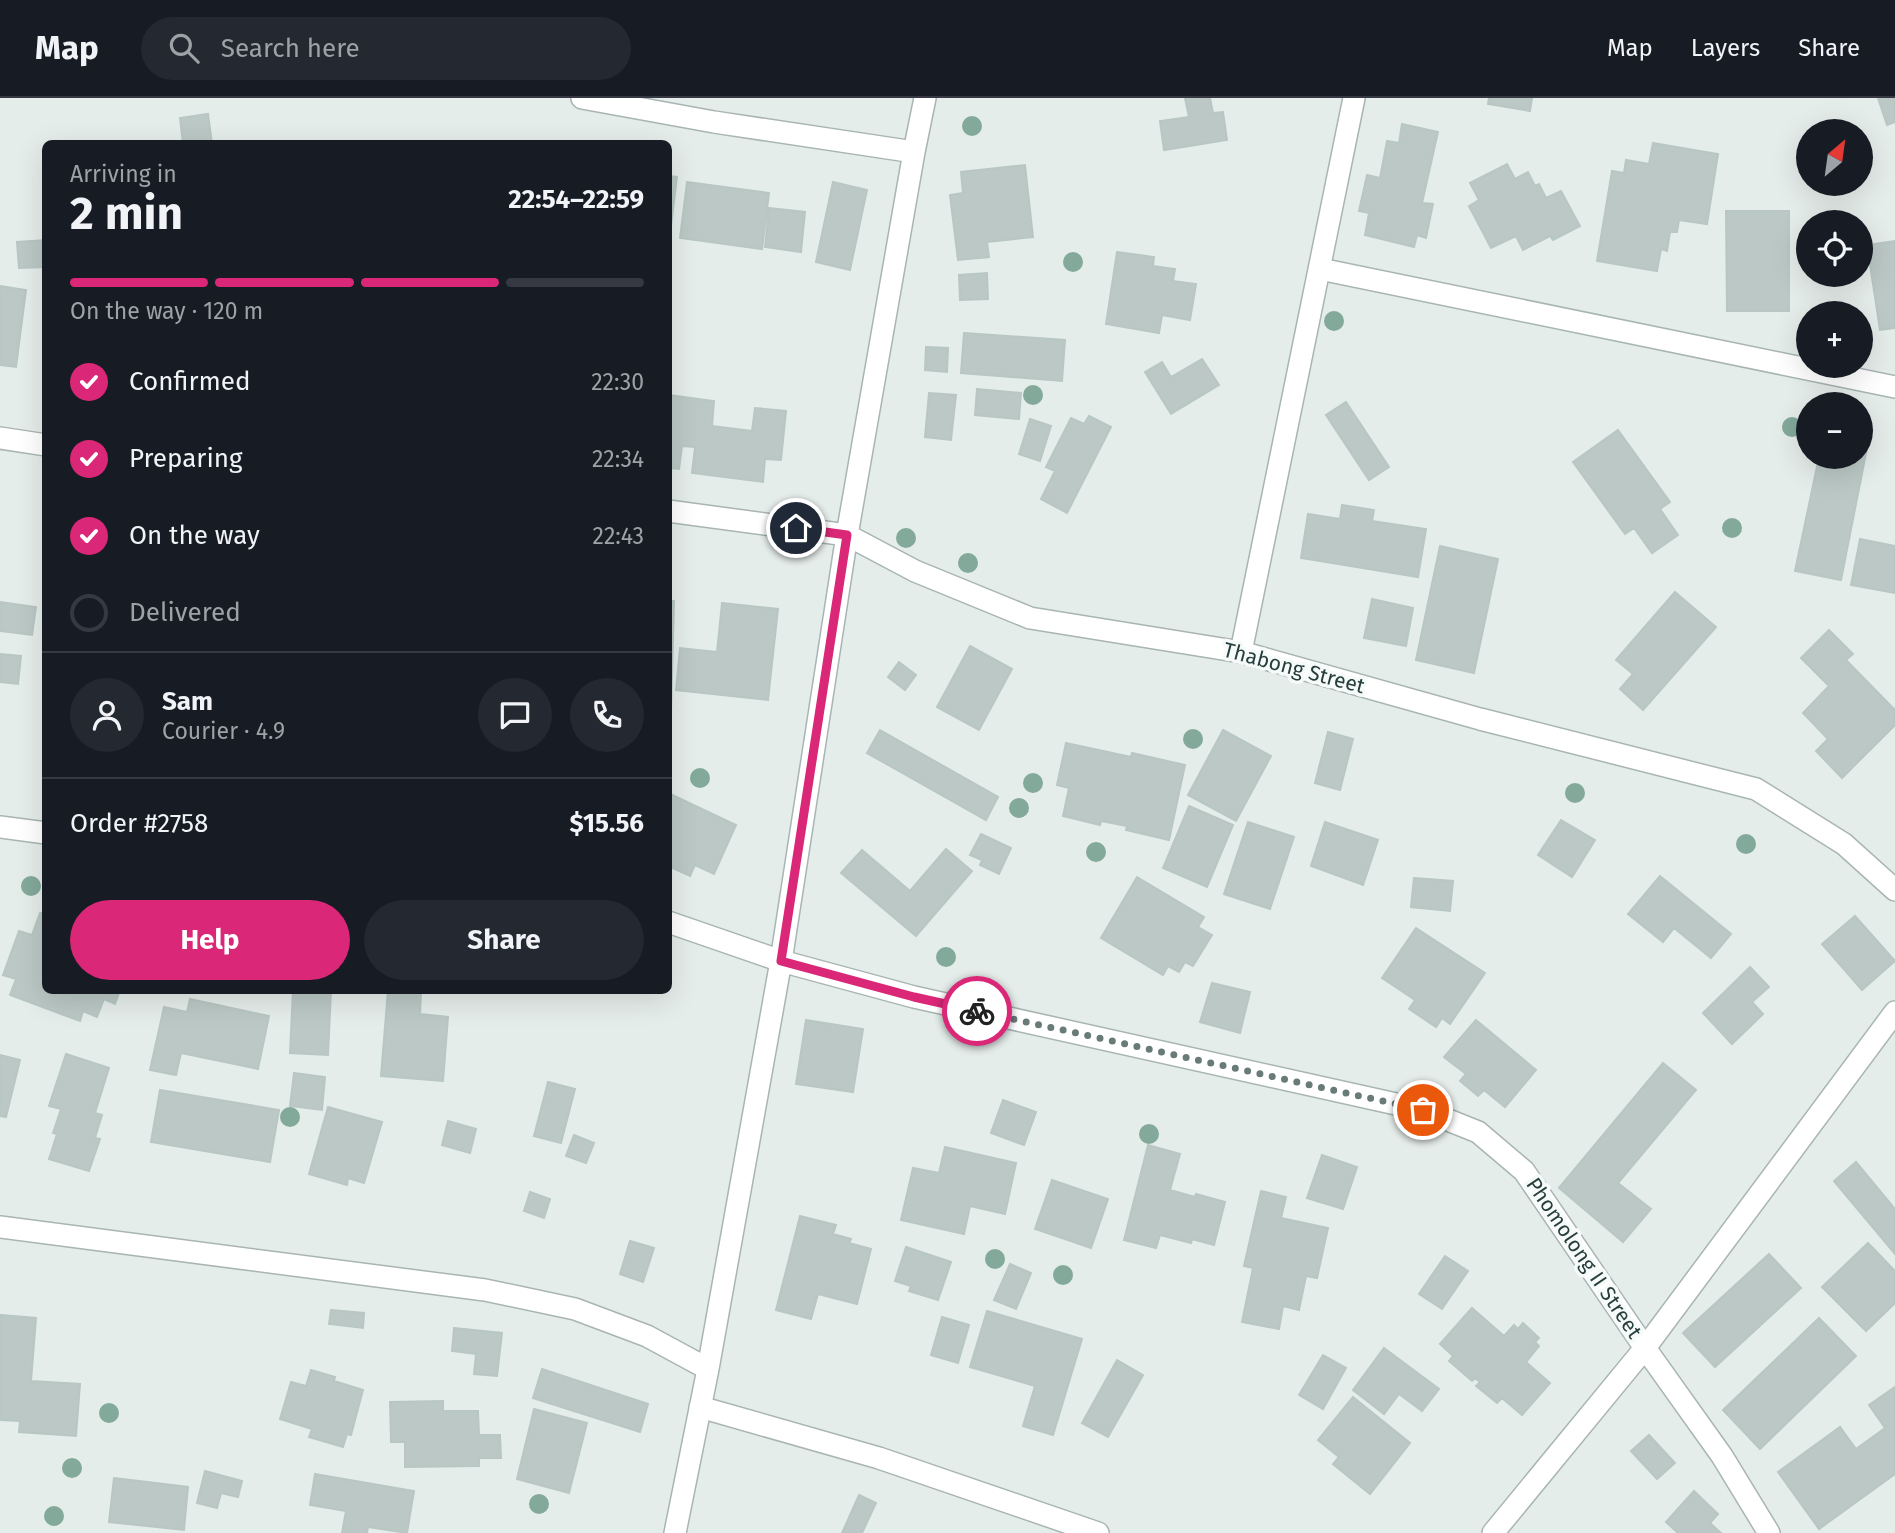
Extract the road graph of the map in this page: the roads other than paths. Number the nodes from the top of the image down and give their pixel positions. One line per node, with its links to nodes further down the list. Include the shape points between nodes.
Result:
1 (582, 98): 4 (street)
2 (925, 98): 4 (street)
3 (1354, 98): 5 (street)
4 (914, 152): 10 (street)
5 (1320, 269): 6 (street); 11 (street)
6 (1895, 387)
7 (0, 438): 8 (street)
8 (42, 444)
9 (672, 512): 10 (street, Thabong Street)
10 (847, 535): 11 (street, Thabong Street, via 915,571 1030,618); 16 (street)
11 (1241, 652): 14 (street, Thabong Street, via 1756,789 1844,844)
12 (0, 827): 13 (street)
13 (42, 832)
14 (1895, 890)
15 (672, 923): 16 (street, Phomolong II Street)
16 (781, 961): 19 (street, Phomolong II Street, via 914,997 1423,1110 1478,1132 1524,1171); 20 (street)
17 (1895, 1012): 19 (street)
18 (0, 1227): 20 (street, via 485,1290 575,1309 647,1336)
19 (1645, 1348): 24 (street); 25 (street, Phomolong II Street, via 1722,1456)
20 (708, 1368): 21 (street)
21 (700, 1407): 22 (street); 23 (street, via 878,1458)
22 (675, 1533)
23 (1098, 1533)
24 (1493, 1533)
25 (1769, 1533)

